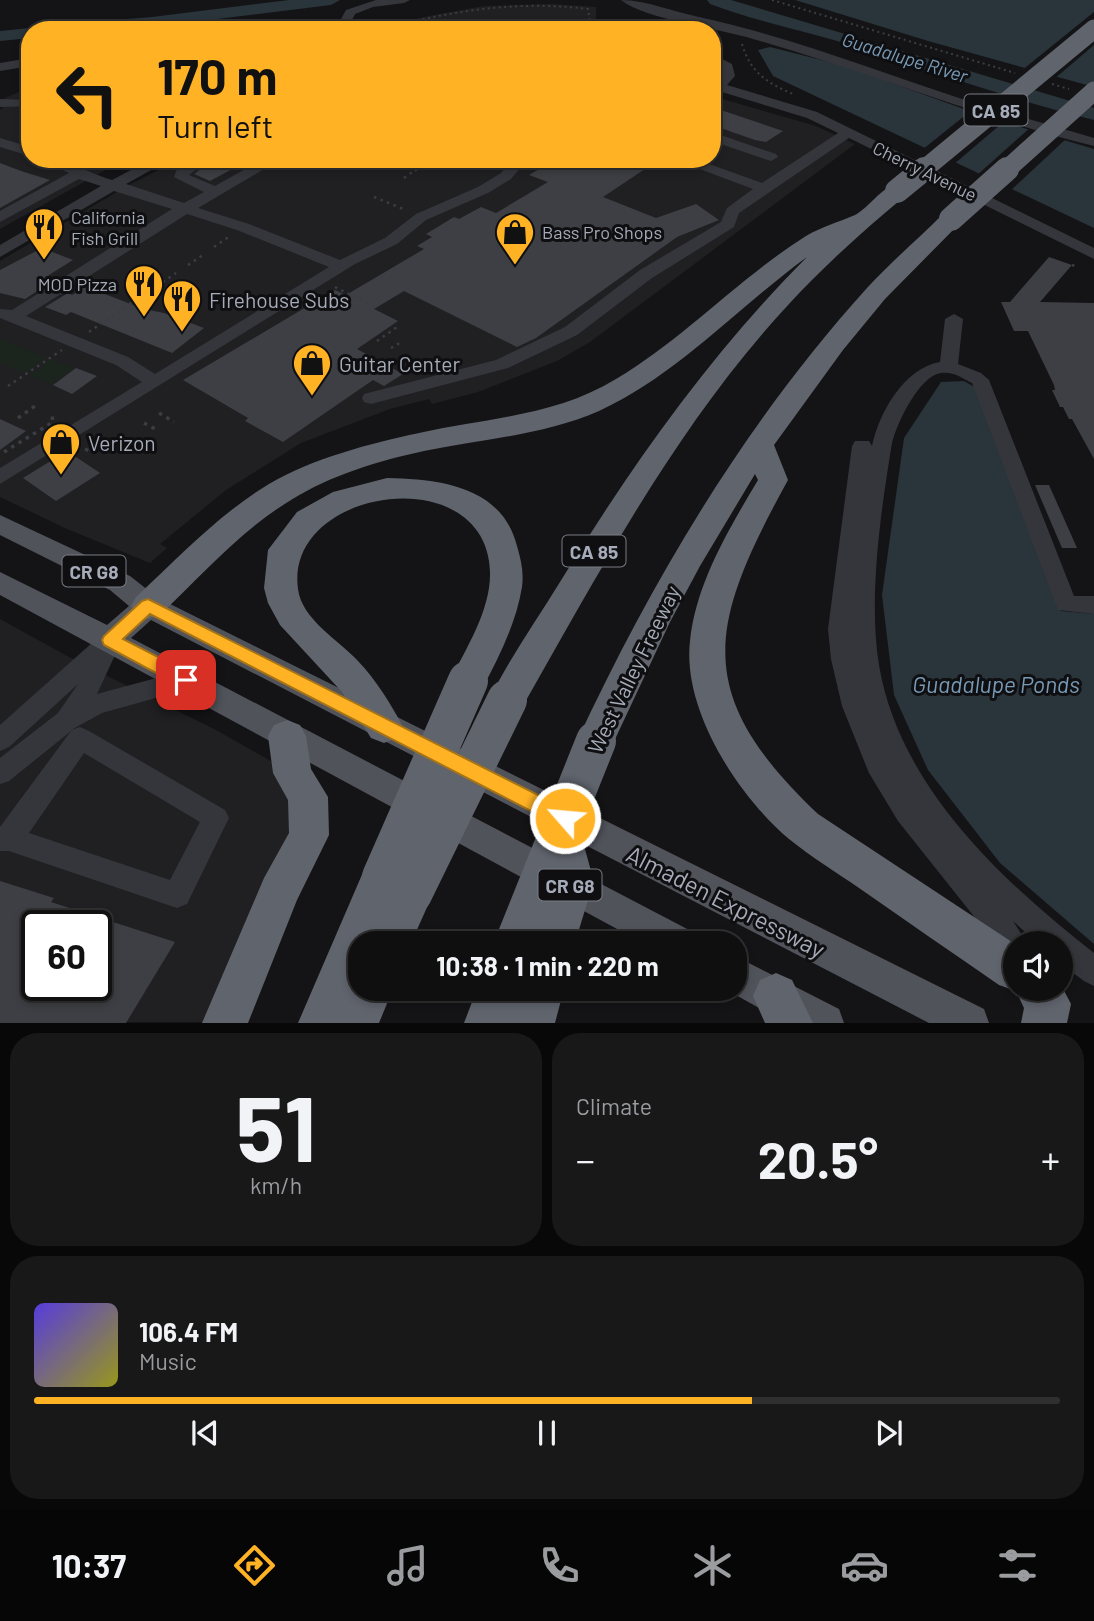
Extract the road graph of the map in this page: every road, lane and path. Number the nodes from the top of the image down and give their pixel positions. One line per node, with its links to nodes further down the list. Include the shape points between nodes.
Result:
1 (404, 0): 6 (street, via 361,7 350,12)
2 (563, 0): 5 (path)
3 (627, 0): 9 (street)
4 (772, 0): 15 (path)
5 (563, 6): 7 (path, via 485,7); 8 (path, via 588,9)
6 (346, 21)
7 (413, 21)
8 (590, 21)
9 (699, 21)
10 (721, 26): 26 (street)
11 (1094, 29): 46 (highway, CA 85, bridge)
12 (721, 62): 17 (street, via 729,76)
13 (21, 63): 14 (street)
14 (0, 66)
15 (1017, 74)
16 (1042, 81): 18 (path)
17 (721, 82)
18 (1068, 89)
19 (721, 90): 23 (street, Cherry Avenue)
20 (1094, 91): 82 (highway, CA 85, bridge, via 951,219 878,292 786,405)
21 (0, 103): 22 (street)
22 (21, 103)
23 (848, 132): 40 (street); 51 (street, Cherry Avenue)
24 (721, 139): 38 (street, via 771,157)
25 (0, 142): 27 (street)
26 (1094, 142)
27 (21, 149)
28 (70, 168): 36 (street)
29 (126, 168): 39 (street)
30 (142, 168): 39 (street)
31 (189, 168): 41 (street, via 181,177)
32 (257, 168): 41 (street)
33 (420, 168): 37 (path)
34 (513, 168): 54 (street, via 483,190 421,217 391,241)
35 (706, 168): 38 (street)
36 (78, 174): 39 (street); 45 (street)
37 (404, 178)
38 (738, 179): 40 (street)
39 (107, 182): 43 (street); 48 (street); 50 (street)
40 (763, 188): 73 (street, via 732,211 728,224 646,274 571,331 502,364)
41 (215, 191): 43 (street)
42 (374, 197): 44 (path)
43 (186, 208): 54 (street); 62 (street)
44 (415, 214)
45 (0, 217)
46 (857, 221): 90 (highway, via 815,241 649,372 600,400 546,419 369,456 301,480 239,523); 100 (highway, CA 85, bridge, via 755,327 689,408 605,532)
47 (231, 236): 49 (path)
48 (0, 237)
49 (214, 247)
50 (0, 252)
51 (1094, 254)
52 (203, 255): 53 (path)
53 (188, 265)
54 (340, 266): 71 (street)
55 (176, 273): 56 (path)
56 (157, 286)
57 (333, 286): 61 (path)
58 (144, 294): 65 (path)
59 (260, 296): 60 (path)
60 (246, 306)
61 (377, 307)
62 (6, 314): 71 (street, via 122,361)
63 (954, 318): 70 (street)
64 (397, 327): 66 (path)
65 (81, 337)
66 (377, 341)
67 (403, 341): 69 (path)
68 (67, 346): 72 (path)
69 (391, 348)
70 (949, 368): 89 (street, via 980,380 1066,604); 106 (street, via 923,375 886,429 866,566 864,635 869,675 892,745 933,811 1005,894)
71 (154, 382): 86 (street)
72 (8, 386)
73 (371, 398)
74 (35, 406): 77 (path)
75 (159, 413): 78 (path)
76 (52, 416): 85 (path, via 53,422)
77 (18, 418)
78 (174, 422)
79 (144, 423): 80 (path)
80 (159, 431)
81 (107, 446): 84 (path)
82 (760, 446): 98 (highway, West Valley Freeway / CA 85, bridge, via 732,482 690,553 626,675); 108 (highway, via 773,480 721,587 706,664 731,737 751,770 804,827)
83 (862, 446): 105 (street, via 840,634 858,720 904,809)
84 (85, 449)
85 (4, 453)
86 (0, 477)
87 (0, 524): 90 (main road, Almaden Expressway / CR G8, via 120,583)
88 (0, 582): 91 (main road, CR G8)
89 (1094, 605)
90 (148, 606): 91 (main road); 94 (main road, Almaden Expressway / CR G8)
91 (110, 640): 92 (main road, CR G8); 93 (street, via 93,681); 96 (street)
92 (186, 680): 93 (street, via 111,700); 95 (main road, CR G8)
93 (64, 722): 97 (street)
94 (384, 727): 100 (highway, bridge, via 355,681 285,606 279,568 293,536 321,511 376,490 420,487 460,498 485,515 503,542 507,573 502,605 468,681); 121 (main road, Almaden Expressway / CR G8)
95 (287, 736): 104 (main road, CR G8); 115 (highway, via 292,773 308,797 309,835 279,892)
96 (0, 740)
97 (0, 773)
98 (559, 830): 102 (highway, West Valley Freeway / CA 85, bridge); 103 (highway, bridge, via 573,881)
99 (5, 839): 99 (street, via 177,895 216,818 80,738)
100 (397, 886): 101 (highway, CA 85); 116 (highway)
101 (391, 931)
102 (520, 931)
103 (558, 931)
104 (655, 931)
105 (1003, 931)
106 (1046, 931)
107 (1073, 954): 109 (street)
108 (1003, 969)
109 (1094, 971)
110 (747, 983): 114 (main road)
111 (365, 1001): 117 (highway)
112 (495, 1001): 118 (highway)
113 (538, 1001): 119 (highway)
114 (783, 1009): 120 (main road)
115 (225, 1023)
116 (321, 1023)
117 (356, 1023)
118 (487, 1023)
119 (532, 1023)
120 (825, 1023)
121 (970, 1023)

